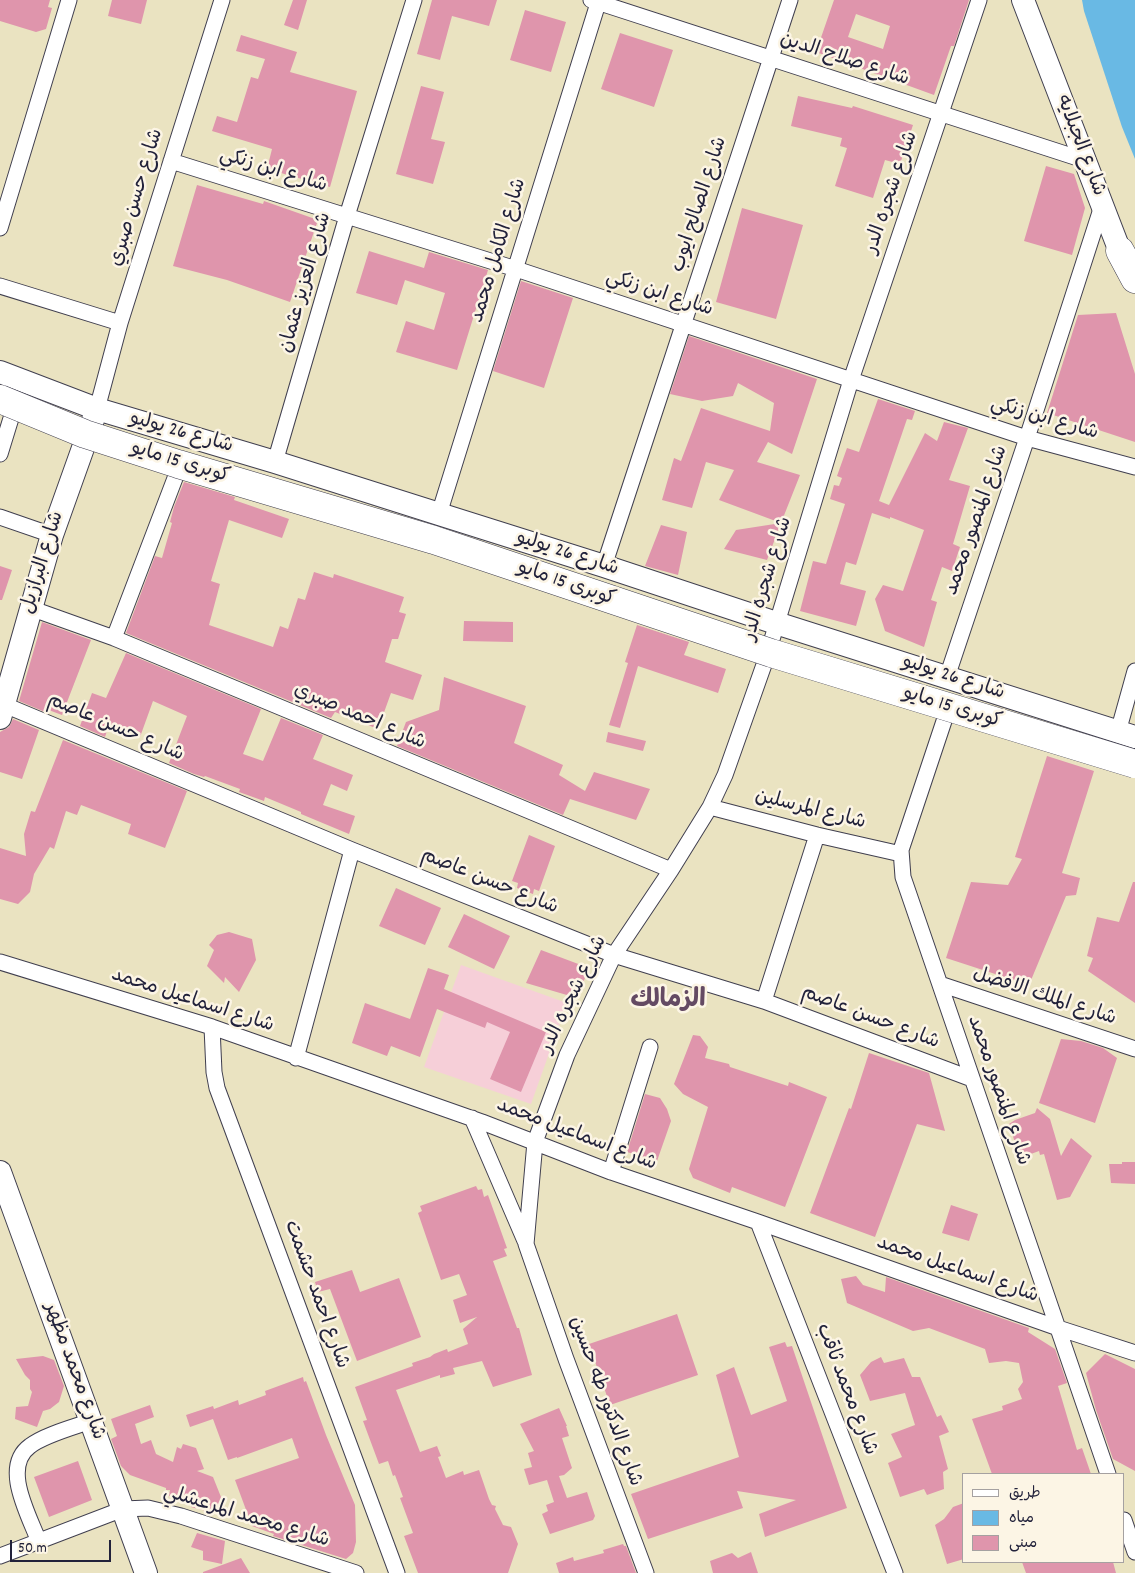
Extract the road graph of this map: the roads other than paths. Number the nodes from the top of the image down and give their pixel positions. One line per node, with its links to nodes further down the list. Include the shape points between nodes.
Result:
1 (70, 0): 14 (street)
2 (222, 0): 11 (street, شارع حسن صبري)
3 (414, 0): 13 (street, شارع العزيز عثمان)
4 (790, 0): 8 (street, شارع الصالح ايوب)
5 (979, 0): 9 (street, شارع شجره الدر)
6 (1023, 0): 10 (street, شارع الجبلايه)
7 (596, 1): 8 (street, شارع صلاح الدين); 16 (street, شارع الكامل محمد)
8 (772, 59): 9 (street, شارع صلاح الدين); 21 (street, شارع الصالح ايوب)
9 (940, 114): 10 (street, شارع صلاح الدين); 23 (street, شارع شجره الدر)
10 (1084, 160): 12 (street, شارع الجبلايه)
11 (171, 161): 13 (street, شارع ابن زنكي); 20 (street, شارع حسن صبري)
12 (1102, 206): 15 (street, شارع الجبلايه); 27 (street, شارع المنصور محمد)
13 (348, 216): 16 (street, شارع ابن زنكي); 30 (street, شارع العزيز عثمان)
14 (0, 228)
15 (1120, 251): 17 (highway); 19 (street, شارع الجبلايه)
16 (516, 269): 21 (street, شارع ابن زنكي); 33 (street, شارع الكامل محمد)
17 (1135, 279)
18 (0, 286): 20 (street)
19 (1135, 291)
20 (120, 323): 26 (street, شارع حسن صبري)
21 (683, 324): 23 (street, شارع ابن زنكي); 36 (street, شارع الصالح ايوب)
22 (0, 372): 26 (street, شارع 26 يوليو)
23 (851, 380): 27 (street, شارع ابن زنكي); 38 (street, شارع شجره الدر)
24 (0, 386): 45 (highway, كوبرى 15 مايو, via 88,419 437,526 774,639 1013,714)
25 (4, 408): 28 (street, شارع 26 يوليو); 29 (street); 46 (highway, كوبرى 15 مايو, bridge, via 434,540 771,653)
26 (97, 409): 28 (street, شارع البرازيل); 30 (street, شارع 26 يوليو)
27 (1027, 438): 31 (street, شارع ابن زنكي); 42 (street, شارع المنصور محمد)
28 (85, 441): 32 (street, شارع 26 يوليو); 35 (street, شارع البرازيل)
29 (0, 454)
30 (275, 462): 33 (street, شارع 26 يوليو)
31 (1135, 467)
32 (177, 473): 39 (street); 40 (street, شارع 26 يوليو)
33 (439, 514): 36 (street, شارع 26 يوليو)
34 (0, 517): 35 (street)
35 (52, 535): 37 (street, شارع البرازيل)
36 (604, 566): 38 (street, شارع 26 يوليو)
37 (30, 608): 39 (street, شارع احمد صبري); 43 (street, شارع البرازيل)
38 (776, 623): 40 (street, شارع شجره الدر); 42 (street, شارع 26 يوليو)
39 (114, 638): 52 (street, شارع احمد صبري)
40 (766, 659): 44 (street, شارع 26 يوليو); 48 (street, شارع شجره الدر, via 725,775)
41 (1135, 671): 45 (street)
42 (947, 677): 45 (street, شارع 26 يوليو)
43 (2, 708): 50 (street, شارع حسن عاصم)
44 (945, 718): 47 (street, شارع 26 يوليو); 51 (street, شارع المنصور محمد)
45 (1129, 740)
46 (1135, 764)
47 (1135, 776)
48 (710, 807): 49 (street, شارع المرسلين); 52 (street, شارع شجره الدر)
49 (817, 835): 51 (street, شارع المرسلين); 56 (street)
50 (352, 850): 53 (street, شارع حسن عاصم); 60 (street)
51 (901, 854): 55 (street, شارع المنصور محمد, via 903,877)
52 (671, 870): 53 (street, شارع شجره الدر)
53 (614, 954): 56 (street, شارع حسن عاصم); 63 (street, شارع شجره الدر, via 567,1055)
54 (0, 962): 57 (street, شارع اسماعيل محمد)
55 (940, 984): 59 (street, شارع الملك الافضل); 61 (street, شارع المنصور محمد)
56 (764, 1001): 61 (street, شارع حسن عاصم)
57 (212, 1028): 60 (street, شارع اسماعيل محمد); 80 (street, شارع احمد حشمت, via 217,1088)
58 (650, 1048): 65 (street)
59 (1135, 1049)
60 (296, 1058): 62 (street, شارع اسماعيل محمد)
61 (972, 1079): 69 (street, شارع المنصور محمد)
62 (477, 1120): 63 (street, شارع اسماعيل محمد); 68 (street, شارع الدكتور طه حسين)
63 (535, 1142): 65 (street, شارع اسماعيل محمد); 68 (street, شارع الدكتور طه حسين)
64 (0, 1172): 66 (street, شارع محمد مظهر)
65 (610, 1172): 67 (street, شارع اسماعيل محمد)
66 (7, 1216): 71 (street, شارع محمد مظهر)
67 (758, 1222): 69 (street, شارع اسماعيل محمد); 82 (street, شارع محمد ثاقب)
68 (526, 1244): 81 (street, شارع الدكتور طه حسين)
69 (1058, 1328): 70 (street, شارع اسماعيل محمد); 72 (street, شارع المنصور محمد)
70 (1135, 1353)
71 (90, 1421): 73 (street, شارع محمد مظهر); 75 (street, via 29,1446 17,1463 17,1484)
72 (1108, 1473)
73 (123, 1509): 75 (street, شارع محمد المرعشلي); 78 (street, شارع محمد مظهر); 79 (street, شارع محمد المرعشلي, via 166,1511)
74 (1125, 1522): 76 (street)
75 (39, 1542): 77 (street, شارع محمد المرعشلي)
76 (1134, 1542)
77 (0, 1556)
78 (146, 1573)
79 (356, 1573)
80 (397, 1573)
81 (646, 1573)
82 (895, 1573)

